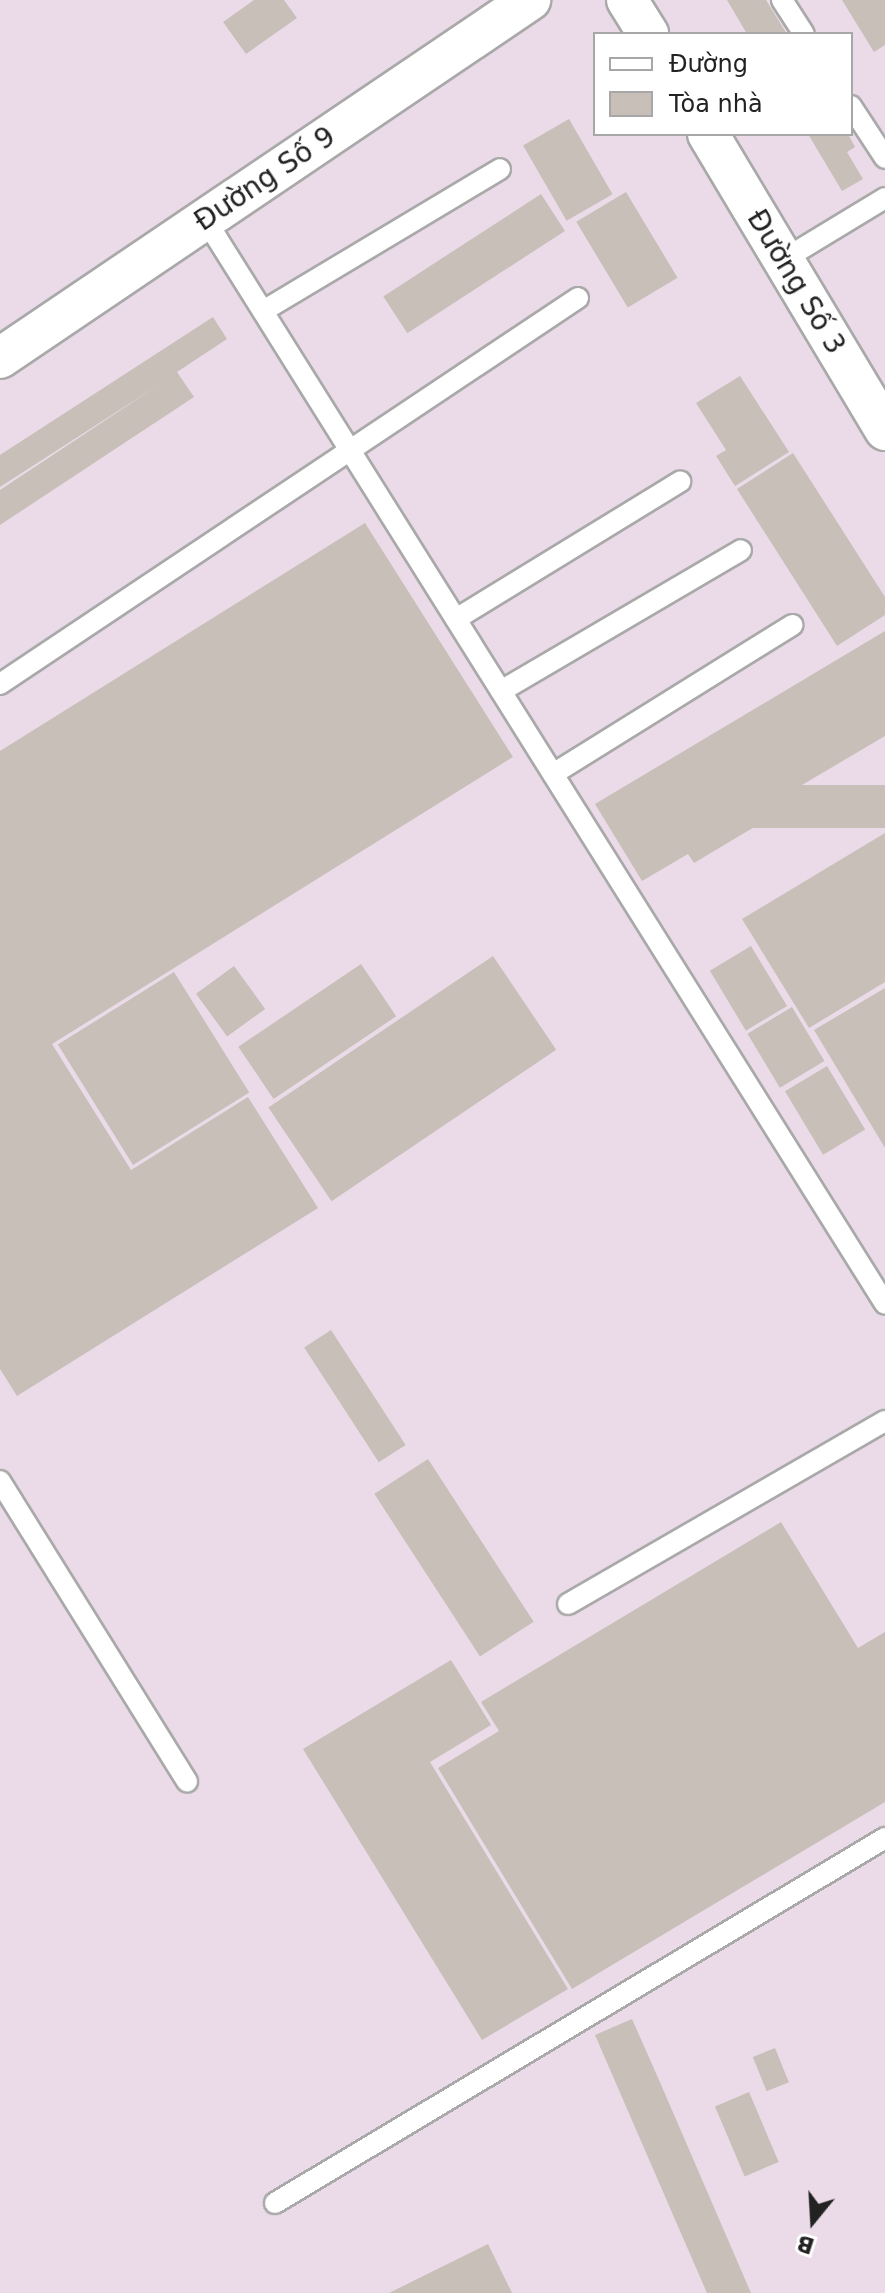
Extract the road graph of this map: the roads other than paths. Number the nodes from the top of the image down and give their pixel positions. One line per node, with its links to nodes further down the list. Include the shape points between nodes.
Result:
1 (530, 0): 11 (street, Đường Số 9)
2 (627, 0): 4 (street)
3 (782, 0): 5 (lane)
4 (647, 32)
5 (803, 32)
6 (853, 109): 8 (lane)
7 (709, 136): 12 (street, Đường Số 3)
8 (885, 158)
9 (500, 169): 14 (lane)
10 (885, 198): 12 (lane)
11 (205, 219): 14 (lane); 15 (street, Đường Số 9)
12 (783, 260): 16 (street, Đường Số 3)
13 (578, 298): 17 (lane)
14 (263, 311): 17 (lane)
15 (0, 358)
16 (885, 430)
17 (351, 452): 20 (lane); 22 (lane)
18 (680, 482): 20 (lane)
19 (741, 550): 23 (lane)
20 (456, 619): 23 (lane)
21 (792, 625): 24 (lane)
22 (0, 684)
23 (501, 691): 24 (lane)
24 (553, 774): 25 (lane)
25 (885, 1304)
26 (885, 1421): 28 (lane)
27 (0, 1481): 29 (lane)
28 (568, 1604)
29 (187, 1781)
30 (885, 1838): 31 (lane)
31 (275, 2203)

